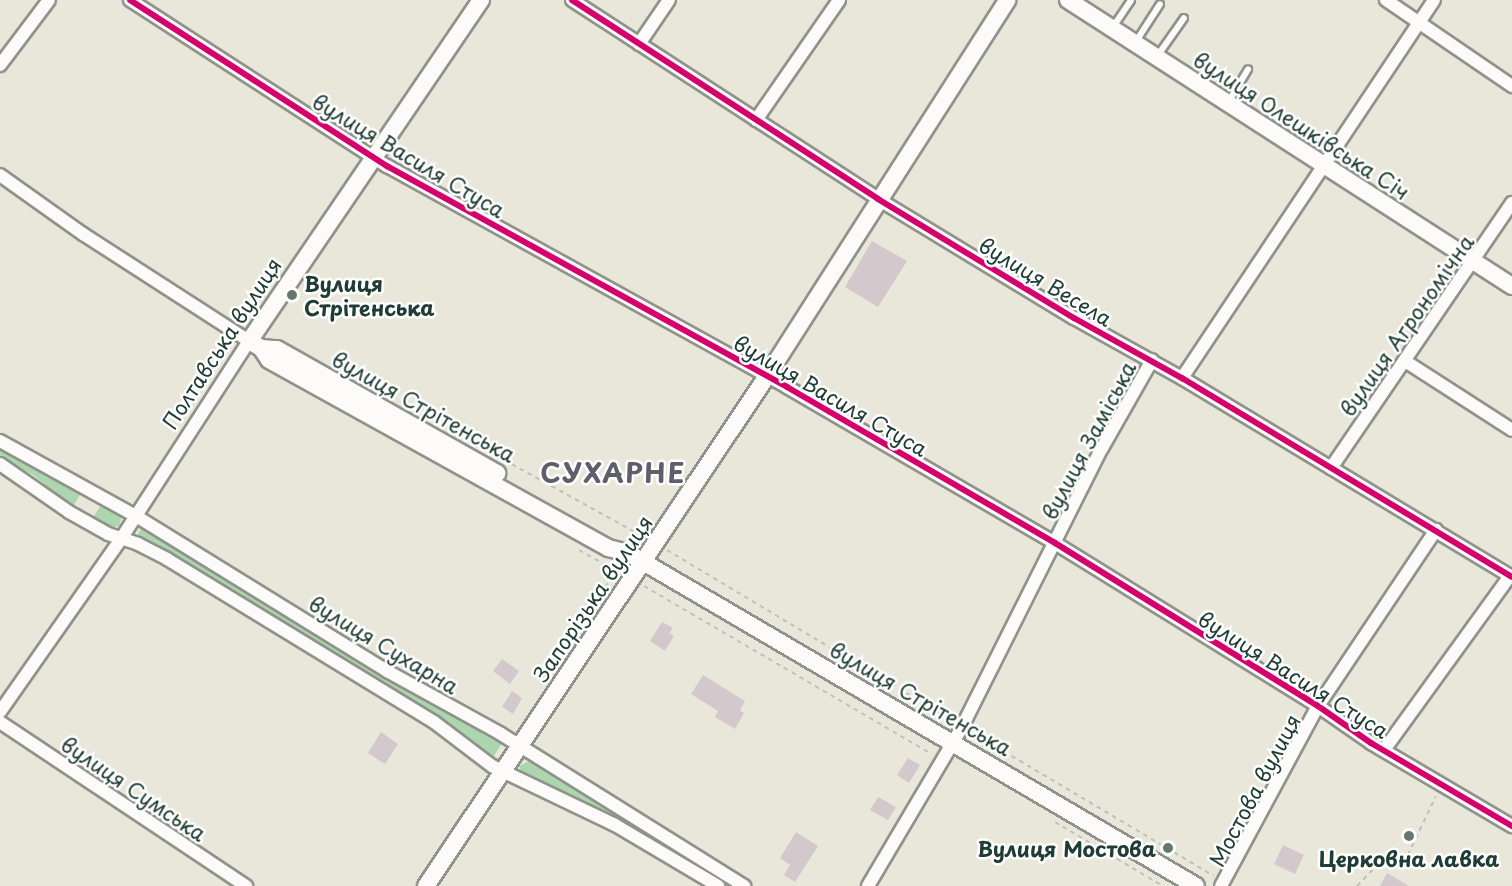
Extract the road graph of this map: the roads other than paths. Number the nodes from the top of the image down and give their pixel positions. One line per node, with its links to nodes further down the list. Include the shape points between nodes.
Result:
1 (49, 0): 19 (street)
2 (130, 0): 24 (street, вулиця Василя Стуса)
3 (481, 0): 24 (street, Полтавська вулиця)
4 (572, 0): 16 (street, вулиця Весела)
5 (669, 0): 16 (street)
6 (839, 0): 23 (street)
7 (1006, 0): 27 (street, Запорізька вулиця)
8 (1068, 0): 15 (street, вулиця Олешківська Січ)
9 (1131, 0): 15 (lane)
10 (1386, 0): 14 (street)
11 (1434, 0): 14 (street)
12 (1160, 4): 17 (lane)
13 (1184, 18): 18 (lane)
14 (1420, 22): 21 (street); 25 (street)
15 (1112, 29): 17 (street, вулиця Олешківська Січ)
16 (639, 44): 23 (street, вулиця Весела)
17 (1135, 44): 18 (street, вулиця Олешківська Січ)
18 (1156, 58): 22 (street, вулиця Олешківська Січ)
19 (0, 65)
20 (1248, 69): 22 (lane)
21 (1512, 86)
22 (1227, 104): 25 (street, вулиця Олешківська Січ)
23 (756, 120): 27 (street, вулиця Весела)
24 (372, 157): 31 (street, Полтавська вулиця); 34 (street, вулиця Василя Стуса)
25 (1324, 167): 29 (street, вулиця Олешківська Січ); 35 (street)
26 (0, 175): 31 (street, вулиця Стрітенська, via 83,234)
27 (878, 199): 32 (street, вулиця Весела, via 1074,318); 34 (street, Запорізька вулиця)
28 (1512, 204): 29 (street, вулиця Агрономічна)
29 (1474, 261): 30 (street, вулиця Олешківська Січ); 33 (street, вулиця Агрономічна)
30 (1512, 286)
31 (255, 344): 40 (street, Полтавська вулиця); 44 (street, вулиця Стрітенська, via 278,349 614,539)
32 (1152, 360): 35 (street, вулиця Весела); 43 (street, вулиця Заміська)
33 (1405, 361): 36 (street); 39 (street, вулиця Агрономічна)
34 (767, 376): 43 (street, вулиця Василя Стуса); 44 (street, Запорізька вулиця)
35 (1182, 378): 39 (street, вулиця Весела)
36 (1512, 430)
37 (0, 441): 40 (street, вулиця Сухарна)
38 (0, 464): 42 (street, вулиця Сухарна, via 69,512)
39 (1331, 468): 41 (street, вулиця Весела)
40 (136, 516): 42 (street, Полтавська вулиця); 50 (street, вулиця Сухарна, via 387,671)
41 (1436, 530): 45 (street, вулиця Весела); 46 (street, Мостова вулиця)
42 (121, 539): 47 (street, Полтавська вулиця); 52 (street, вулиця Сухарна, via 167,559 434,722)
43 (1055, 543): 46 (street, вулиця Василя Стуса); 49 (street, вулиця Заміська)
44 (644, 562): 49 (street, вулиця Стрітенська); 50 (street, Запорізька вулиця)
45 (1511, 576): 51 (street)
46 (1318, 706): 51 (street, вулиця Василя Стуса); 55 (street, Мостова вулиця)
47 (0, 712)
48 (0, 722): 56 (street, вулиця Сумська)
49 (953, 742): 60 (street, вулиця Заміська); 61 (street, вулиця Стрітенська)
50 (520, 747): 52 (street, Запорізька вулиця); 54 (street, вулиця Сухарна)
51 (1384, 750): 53 (street, вулиця Василя Стуса)
52 (503, 771): 54 (street, вулиця Сухарна); 57 (street, Запорізька вулиця)
53 (1512, 826)
54 (657, 841): 58 (street, вулиця Сухарна); 59 (street, вулиця Сухарна)
55 (1222, 884)
56 (246, 886)
57 (426, 886)
58 (718, 886)
59 (744, 886)
60 (868, 886)
61 (1196, 886)

